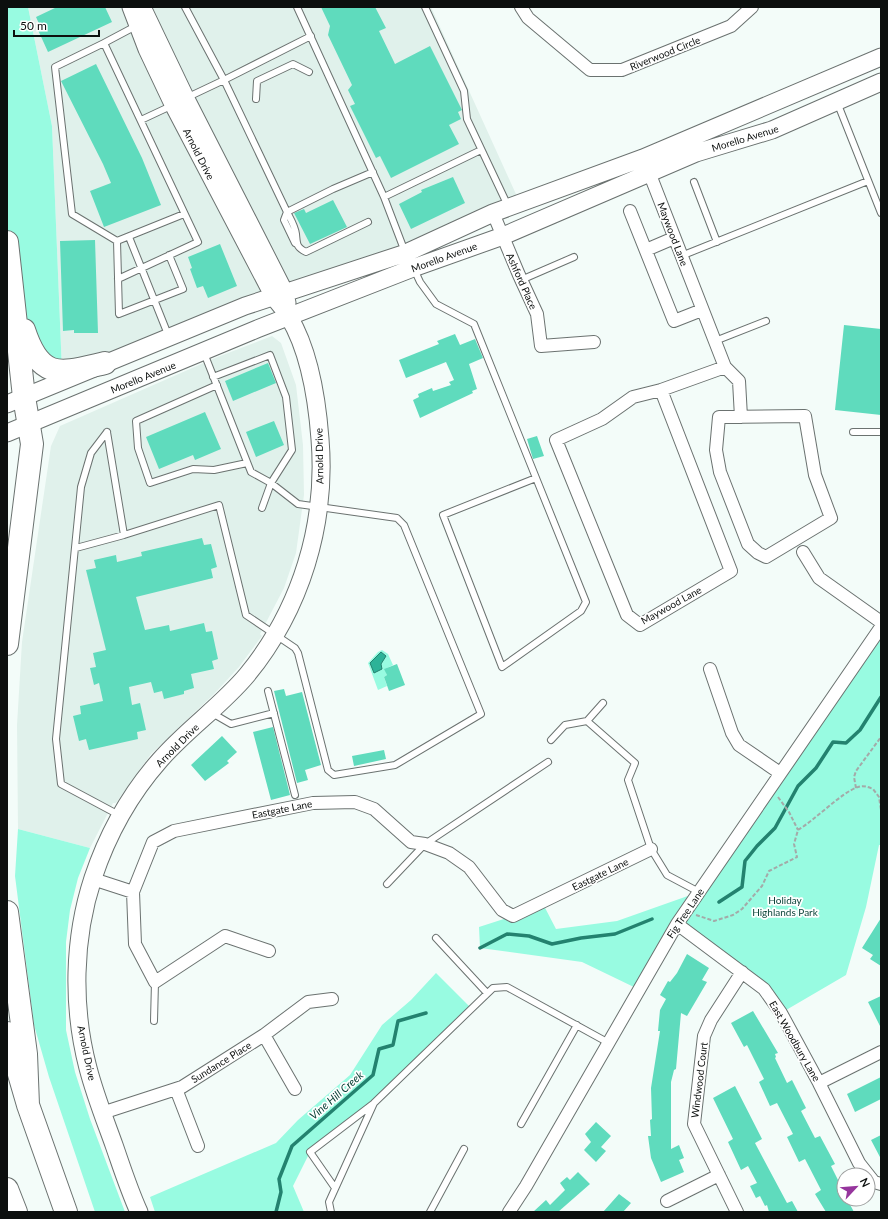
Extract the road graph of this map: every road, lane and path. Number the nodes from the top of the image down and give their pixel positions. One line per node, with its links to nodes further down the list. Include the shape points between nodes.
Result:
1 (131, 7): 8 (street, Arnold Drive)
2 (142, 7): 16 (street, Arnold Drive)
3 (185, 7): 13 (lane)
4 (297, 7): 9 (lane)
5 (426, 7): 19 (lane, via 464,91 467,120)
6 (522, 7): 7 (street, Riverwood Circle, via 528,18 590,70 622,70 731,26)
7 (752, 7)
8 (136, 26): 10 (lane); 16 (street, Arnold Drive)
9 (310, 36): 13 (lane); 21 (lane)
10 (104, 43): 18 (lane); 34 (lane, via 55,68 72,214)
11 (881, 58): 20 (street, Morello Avenue)
12 (309, 72): 15 (lane, via 293,64 257,81)
13 (224, 80): 16 (lane); 27 (lane)
14 (881, 82): 17 (street, Morello Avenue)
15 (256, 99)
16 (180, 102): 18 (lane); 45 (street, Arnold Drive)
17 (837, 102): 20 (street, Morello Avenue, via 772,130); 22 (lane)
18 (140, 120): 29 (lane)
19 (481, 150): 24 (lane); 25 (lane)
20 (646, 166): 25 (street, Morello Avenue); 32 (street, Morello Avenue); 33 (street, Maywood Lane)
21 (372, 172): 24 (lane); 27 (lane)
22 (868, 181): 28 (lane); 36 (lane)
23 (694, 182): 36 (lane)
24 (384, 196): 41 (lane)
25 (501, 210): 32 (street, Ashford Place); 41 (street, Morello Avenue)
26 (630, 211): 37 (street)
27 (287, 212): 30 (lane, via 296,234 296,243 306,252)
28 (881, 213)
29 (184, 214): 31 (lane); 38 (lane, via 198,242)
30 (368, 222)
31 (128, 236): 34 (lane); 42 (lane)
32 (503, 236): 41 (street, Morello Avenue); 44 (street, Ashford Place)
33 (674, 238): 37 (street); 39 (street, Maywood Lane)
34 (117, 241): 43 (lane)
35 (7, 242): 47 (highway)
36 (717, 242): 39 (lane)
37 (646, 250): 48 (street, via 674,321)
38 (169, 255): 42 (lane); 46 (lane, via 183,289)
39 (681, 256): 48 (street, Maywood Lane)
40 (574, 257): 44 (lane)
41 (410, 260): 45 (street, Morello Avenue); 49 (street, Morello Avenue); 67 (lane, via 420,282 436,304 474,324)
42 (141, 268): 43 (lane); 46 (lane)
43 (118, 279): 46 (lane, via 119,314)
44 (521, 280): 53 (street, Ashford Place, via 538,314 541,346)
45 (279, 295): 49 (street, Arnold Drive); 51 (street, Morello Avenue)
46 (154, 301): 51 (lane)
47 (15, 307): 55 (highway, via 28,346 36,359 49,368 62,372); 60 (highway)
48 (702, 310): 52 (street, Maywood Lane)
49 (289, 317): 54 (street, Morello Avenue); 69 (street, Arnold Drive, via 301,343 318,406 321,452)
50 (766, 321): 52 (lane)
51 (169, 337): 55 (street, Morello Avenue)
52 (715, 341): 56 (street, Maywood Lane)
53 (594, 342)
54 (203, 352): 57 (lane); 62 (street, Morello Avenue)
55 (105, 364): 60 (street, Morello Avenue)
56 (725, 367): 59 (street, Maywood Lane); 61 (street, Maywood Lane, via 739,381)
57 (214, 377): 58 (lane); 68 (lane, via 270,355 286,396 292,450)
58 (217, 385): 66 (lane); 66 (lane, via 136,421 138,448 150,483 193,469 214,470)
59 (661, 390): 59 (street, Maywood Lane, via 633,398 602,419 556,440 627,615 640,625 731,571)
60 (16, 401): 62 (highway)
61 (741, 417): 61 (street, via 805,416 814,475 831,518 766,557 748,544 720,472 716,450 719,417)
62 (28, 424): 65 (street, Morello Avenue); 77 (highway, via 32,444)
63 (853, 432): 64 (lane)
64 (881, 432)
65 (7, 433)
66 (247, 463): 68 (lane, via 251,472)
67 (536, 478): 67 (lane, via 586,602 581,611 502,667 443,515)
68 (272, 483): 69 (lane, via 298,504); 70 (lane)
69 (319, 506): 76 (street, Arnold Drive, via 308,560 289,610); 76 (lane, via 397,518 404,526 481,714 396,765 334,775 328,770 300,658 295,648)
70 (262, 508)
71 (124, 535): 72 (lane); 72 (lane, via 107,432 91,453 81,487); 76 (lane, via 219,505 246,616)
72 (76, 548): 93 (lane, via 56,739 57,760 61,784)
73 (803, 552): 74 (street, via 819,578)
74 (881, 622)
75 (881, 627): 87 (street, Fig Tree Lane)
76 (275, 635): 81 (street, Arnold Drive, via 246,676)
77 (7, 644)
78 (710, 669): 87 (street, via 732,733 739,745)
79 (268, 691): 82 (lane)
80 (603, 703): 83 (lane)
81 (210, 712): 82 (lane, via 231,724); 93 (street, Arnold Drive, via 159,761)
82 (274, 714): 89 (lane)
83 (587, 721): 85 (lane, via 565,725); 96 (lane, via 635,763 628,780)
84 (881, 737): 88 (path, via 856,771)
85 (551, 740)
86 (548, 762): 95 (lane)
87 (780, 774): 100 (street, Fig Tree Lane)
88 (856, 788): 90 (path, via 868,787); 94 (path)
89 (295, 795)
90 (880, 796): 92 (path)
91 (784, 805): 94 (path)
92 (881, 810)
93 (120, 816): 97 (street, Arnold Drive)
94 (798, 830): 101 (path, via 794,844 797,856 770,871 762,886 742,909 714,921)
95 (425, 844): 96 (street, Eastgate Lane, via 449,854 469,867 502,910 513,916); 98 (lane); 99 (street, Eastgate Lane, via 410,842 374,809 355,802 313,803 174,831 153,842)
96 (651, 849): 100 (lane, via 667,875)
97 (93, 879): 99 (street); 121 (street, Arnold Drive, via 79,944 77,984 80,1029 88,1068)
98 (387, 884)
99 (132, 892): 107 (street, Eastgate Lane, via 135,944)
100 (699, 892): 101 (street, Fig Tree Lane)
101 (686, 911): 103 (street, Fig Tree Lane)
102 (7, 912): 120 (highway, via 26,1054)
103 (677, 924): 106 (street, East Woodbury Lane); 114 (street, Fig Tree Lane)
104 (436, 938): 108 (lane)
105 (269, 951): 107 (street, via 225,936)
106 (742, 972): 116 (street, East Woodbury Lane, via 764,989 781,1013); 125 (street, Windwood Court, via 711,1020 704,1036 694,1124)
107 (155, 982): 110 (lane, Eastgate Lane)
108 (487, 993): 111 (lane, via 493,988 507,987); 119 (lane)
109 (332, 999): 113 (street, Sundance Place, via 308,1002)
110 (154, 1021)
111 (577, 1025): 114 (lane); 122 (lane)
112 (7, 1033): 120 (highway)
113 (264, 1035): 117 (street); 118 (street, Sundance Place)
114 (607, 1042): 135 (street, Fig Tree Lane)
115 (881, 1052): 116 (street)
116 (819, 1083): 126 (street, East Woodbury Lane, via 859,1163 874,1182)
117 (295, 1088)
118 (176, 1089): 121 (street, Sundance Place); 123 (street)
119 (374, 1103): 127 (lane); 127 (lane, via 310,1152)
120 (28, 1105): 131 (highway)
121 (102, 1113): 132 (street, Arnold Drive)
122 (521, 1124)
123 (198, 1146)
124 (464, 1149): 134 (lane)
125 (719, 1175): 129 (street); 136 (street, Windwood Court)
126 (881, 1184)
127 (335, 1188): 133 (lane, via 329,1202)
128 (7, 1189): 130 (highway)
129 (667, 1201)
130 (16, 1212)
131 (66, 1212)
132 (138, 1212)
133 (331, 1212)
134 (430, 1212)
135 (509, 1212)
136 (737, 1212)

